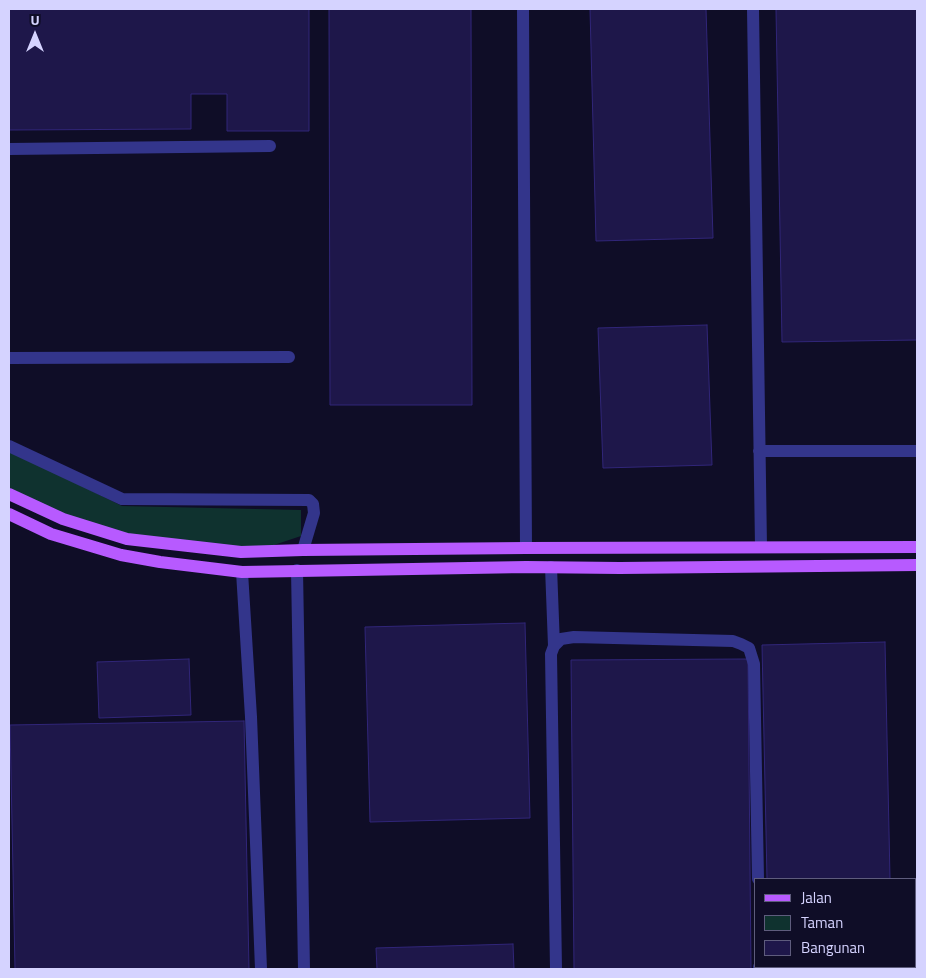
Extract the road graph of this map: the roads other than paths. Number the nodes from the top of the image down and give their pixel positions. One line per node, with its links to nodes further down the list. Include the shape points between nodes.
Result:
1 (523, 9): 14 (lane)
2 (753, 9): 8 (lane)
3 (270, 146): 4 (lane)
4 (9, 149)
5 (289, 357): 6 (lane)
6 (9, 358)
7 (9, 446): 15 (lane, via 122,499 309,500 314,504 314,513)
8 (759, 451): 9 (lane); 12 (lane)
9 (917, 451)
10 (9, 494): 15 (main road, via 63,519 127,539 241,552)
11 (9, 514): 19 (main road, via 51,534 121,555)
12 (761, 547): 13 (main road); 14 (main road)
13 (917, 547)
14 (526, 548): 15 (main road)
15 (303, 550)
16 (917, 565): 17 (main road)
17 (551, 567): 18 (main road); 20 (lane)
18 (297, 570): 19 (main road); 23 (lane)
19 (242, 572): 22 (lane)
20 (554, 646): 21 (lane, via 561,639 574,637 732,641 749,648 754,664); 24 (lane)
21 (758, 878)
22 (261, 969)
23 (304, 969)
24 (556, 969)

